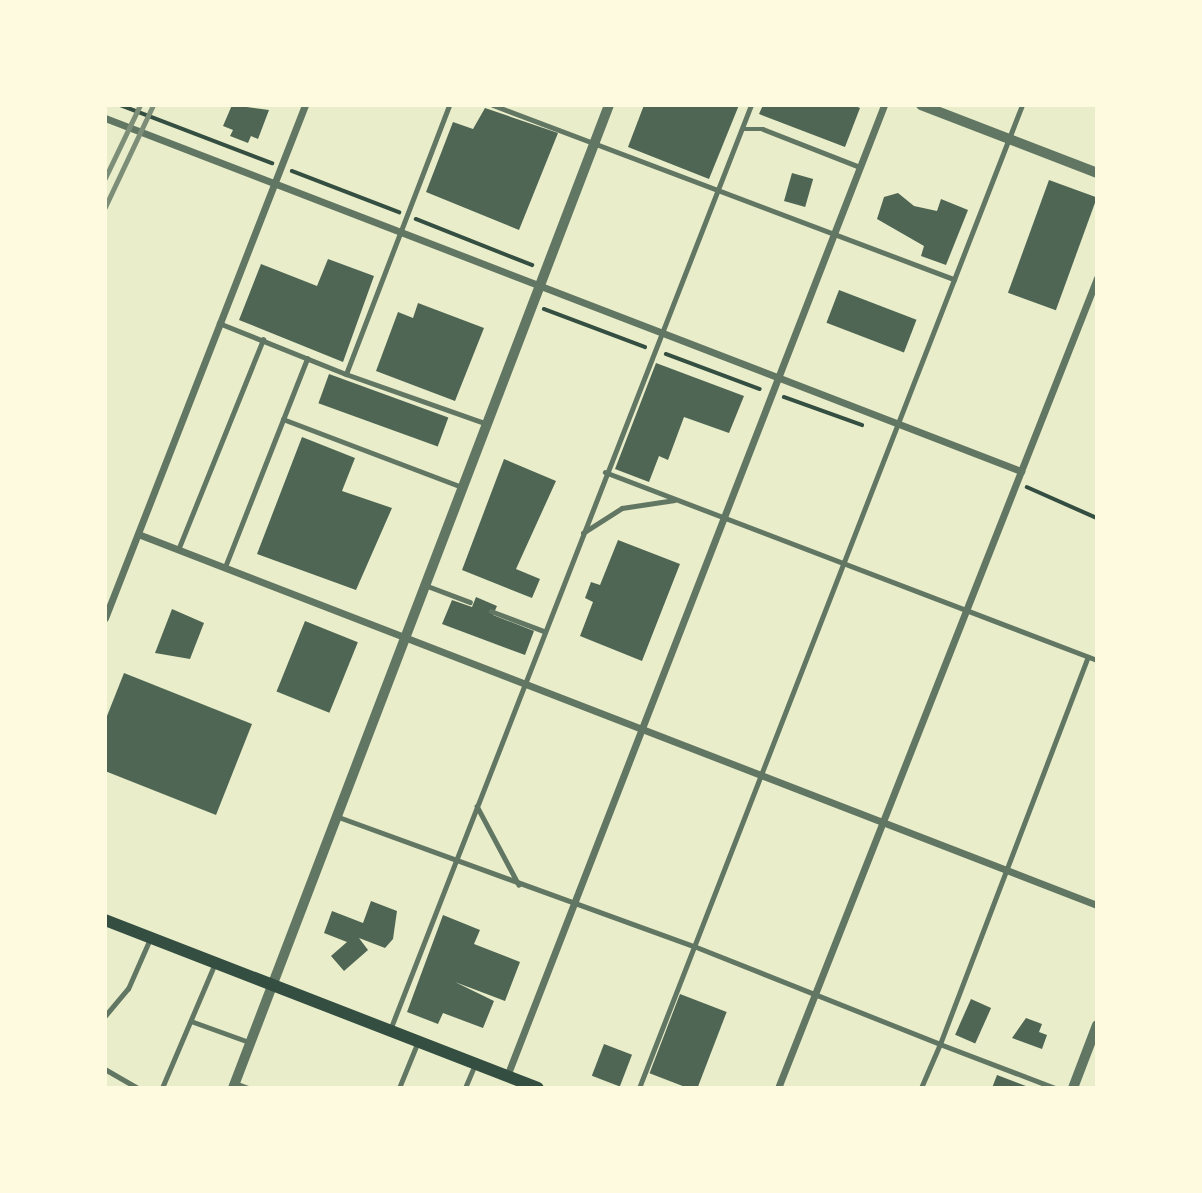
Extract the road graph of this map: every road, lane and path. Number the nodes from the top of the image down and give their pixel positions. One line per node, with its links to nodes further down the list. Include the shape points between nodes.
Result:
1 (120, 105): 14 (path)
2 (305, 105): 14 (street)
3 (449, 105): 19 (lane)
4 (493, 105): 13 (lane)
5 (609, 105): 13 (street)
6 (751, 105): 11 (lane)
7 (884, 105): 15 (street)
8 (921, 105): 12 (street)
9 (1022, 105): 12 (lane)
10 (105, 118): 17 (street)
11 (743, 129): 15 (lane, via 763,129); 18 (lane)
12 (1009, 139): 16 (street); 24 (lane)
13 (594, 143): 18 (lane); 22 (street)
14 (281, 166): 17 (street); 19 (path)
15 (860, 167): 21 (street)
16 (1097, 173)
17 (275, 182): 20 (street); 26 (street)
18 (720, 192): 21 (lane); 27 (lane)
19 (407, 215): 20 (lane); 22 (path)
20 (401, 230): 25 (street); 30 (lane)
21 (834, 232): 24 (lane); 31 (street)
22 (546, 270): 25 (street)
23 (1097, 278): 35 (street)
24 (954, 279): 33 (lane)
25 (540, 284): 27 (street); 34 (street)
26 (219, 323): 28 (lane); 42 (street)
27 (661, 330): 31 (street); 36 (lane)
28 (262, 340): 29 (lane); 44 (lane)
29 (307, 359): 30 (lane); 32 (lane)
30 (346, 374): 34 (lane)
31 (779, 375): 33 (street); 40 (street)
32 (283, 419): 38 (lane); 46 (lane)
33 (898, 423): 35 (street); 45 (lane)
34 (486, 424): 38 (street)
35 (1021, 471): 37 (street)
36 (605, 472): 39 (lane); 43 (lane)
37 (1016, 483): 41 (path); 50 (street)
38 (462, 487): 47 (street)
39 (678, 500): 40 (lane); 43 (lane, via 622,508)
40 (724, 517): 45 (lane); 57 (street)
41 (1097, 518)
42 (138, 534): 44 (street); 51 (street)
43 (581, 535): 52 (lane)
44 (178, 550): 46 (street)
45 (844, 564): 50 (lane); 58 (lane)
46 (224, 568): 53 (street)
47 (424, 584): 48 (lane); 53 (street)
48 (470, 602)
49 (491, 611): 52 (lane)
50 (965, 612): 54 (lane); 61 (street)
51 (105, 618)
52 (544, 631): 56 (lane)
53 (404, 637): 56 (street); 60 (street)
54 (1088, 657): 55 (lane); 63 (lane)
55 (1097, 660)
56 (524, 684): 57 (street); 59 (lane)
57 (641, 729): 58 (street); 66 (street)
58 (761, 775): 61 (street); 69 (lane)
59 (477, 806): 62 (lane); 64 (lane)
60 (335, 816): 62 (lane); 71 (street)
61 (883, 822): 63 (street); 72 (street)
62 (456, 860): 64 (lane); 76 (lane)
63 (1008, 871): 65 (street); 79 (lane)
64 (519, 885): 66 (lane)
65 (1097, 905)
66 (572, 906): 69 (lane); 82 (street)
67 (105, 920): 68 (main road)
68 (150, 938): 70 (main road); 73 (lane, via 128,989)
69 (694, 946): 72 (lane); 90 (lane)
70 (215, 963): 71 (main road); 74 (lane)
71 (271, 985): 76 (main road); 77 (street)
72 (815, 993): 79 (lane); 91 (street)
73 (105, 1016)
74 (191, 1021): 77 (lane); 85 (lane)
75 (1097, 1025): 94 (street)
76 (389, 1030): 78 (main road)
77 (251, 1042): 83 (street)
78 (418, 1042): 80 (main road); 87 (lane)
79 (940, 1044): 92 (lane); 93 (lane)
80 (475, 1064): 82 (main road); 88 (lane)
81 (105, 1069): 84 (lane)
82 (507, 1076): 89 (main road)
83 (234, 1085): 86 (lane)
84 (138, 1088)
85 (162, 1088)
86 (248, 1088)
87 (399, 1088)
88 (466, 1088)
89 (538, 1088)
90 (639, 1088)
91 (778, 1088)
92 (921, 1088)
93 (1055, 1088)
94 (1073, 1088)

